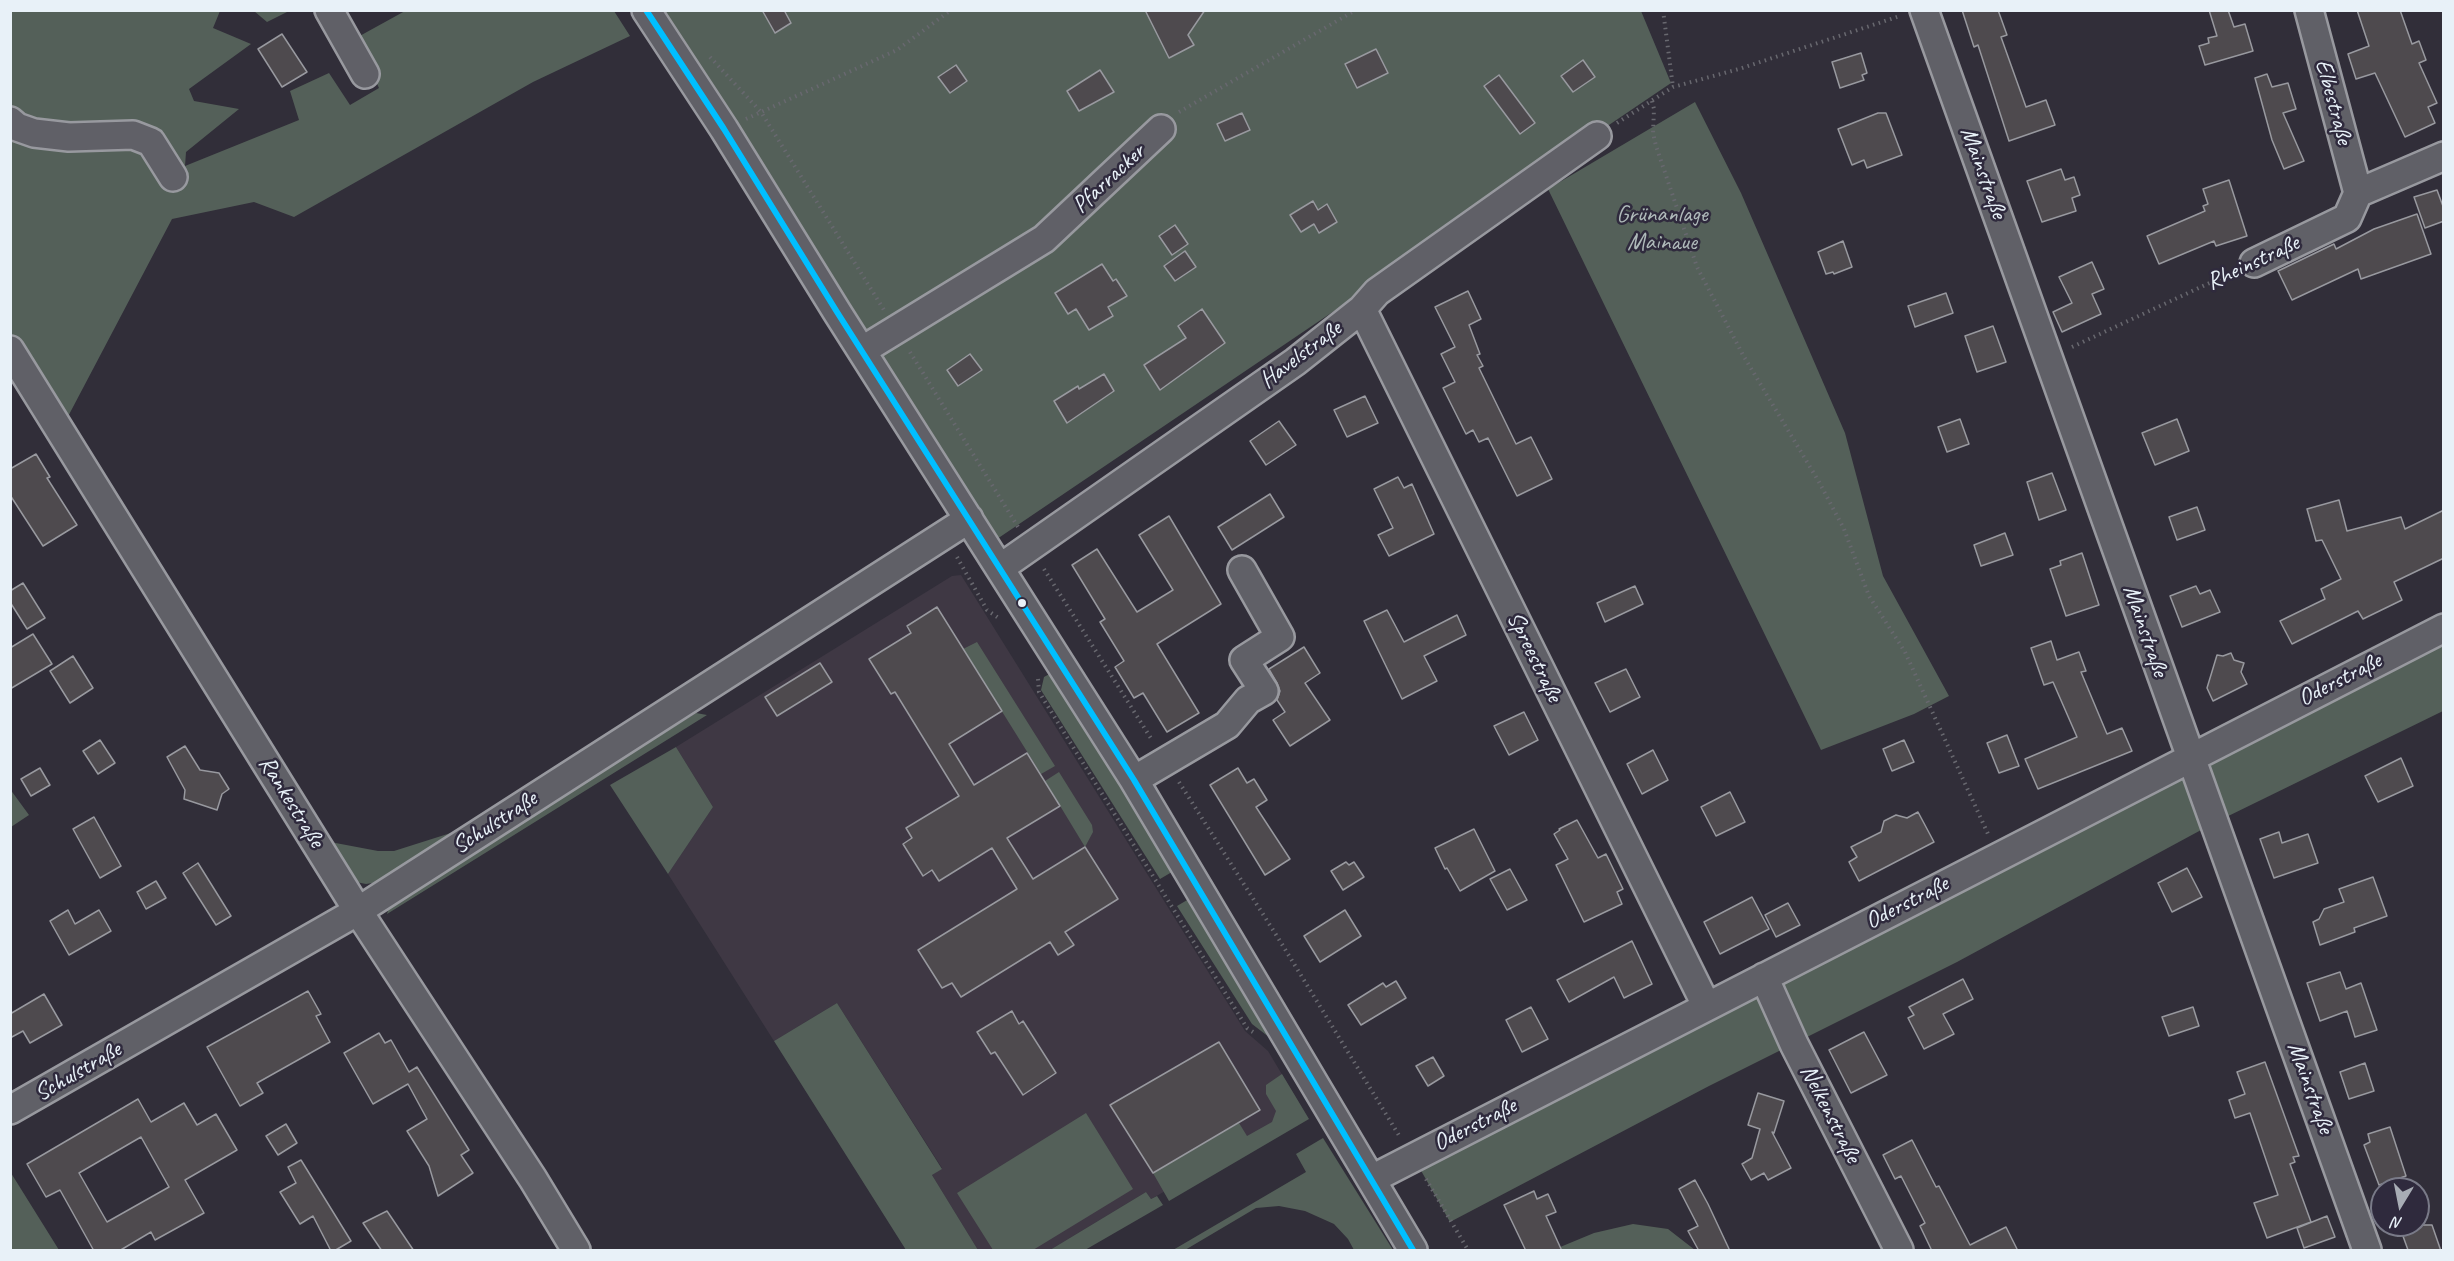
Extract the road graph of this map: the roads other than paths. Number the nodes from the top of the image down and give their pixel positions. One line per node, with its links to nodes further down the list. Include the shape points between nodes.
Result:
1 (329, 10): 5 (street)
2 (646, 10): 14 (street)
3 (2308, 10): 11 (street, Elbestraße)
4 (1917, 12): 20 (street, Mainstraße, via 2049,358)
5 (365, 74)
6 (10, 122): 10 (street, via 34,133 69,137 133,135 151,142)
7 (1161, 129): 14 (street, Pfarracker, via 1044,239)
8 (1597, 136): 13 (street, Havelstraße, via 1377,292)
9 (2444, 156): 11 (street)
10 (173, 177)
11 (2358, 193): 12 (street, Rheinstraße, via 2347,218)
12 (2254, 263)
13 (1362, 309): 17 (street, Havelstraße, via 1295,362); 24 (street, Spreestraße)
14 (863, 350): 16 (street)
15 (10, 351): 22 (street, Rankestraße)
16 (969, 519): 17 (street); 22 (street, Schulstraße)
17 (1000, 568): 21 (street)
18 (1242, 570): 21 (street, via 1280,637 1244,660 1264,690 1248,700 1227,725)
19 (2444, 628): 20 (street, Oderstraße)
20 (2190, 757): 23 (street, Oderstraße); 30 (street, Mainstraße)
21 (1134, 780): 26 (street)
22 (358, 911): 25 (street, Schulstraße); 27 (street, Rankestraße)
23 (1764, 977): 24 (street, Oderstraße); 29 (street, Nelkenstraße)
24 (1706, 1005): 26 (street, Oderstraße)
25 (10, 1110)
26 (1372, 1179): 28 (street)
27 (576, 1251)
28 (1413, 1251)
29 (1899, 1251)
30 (2367, 1251)

